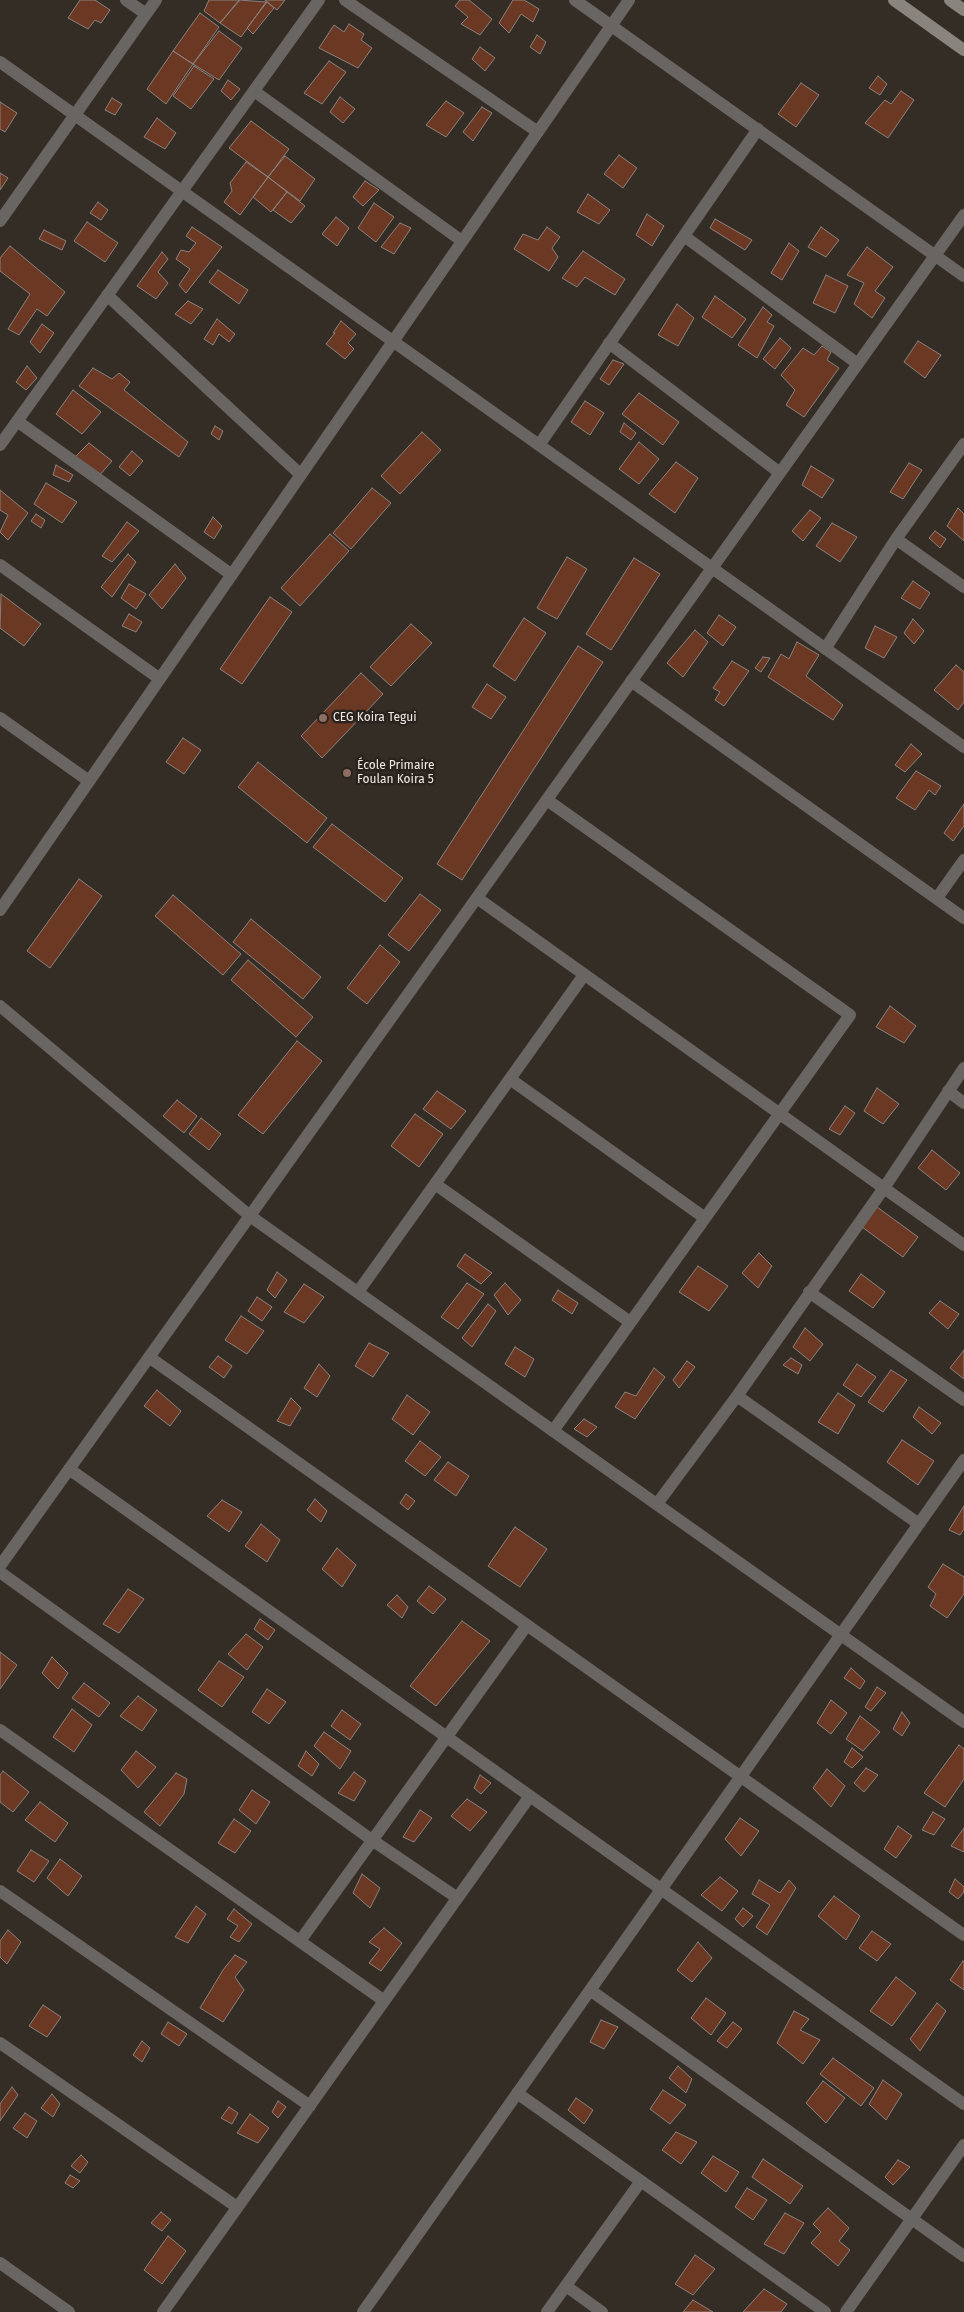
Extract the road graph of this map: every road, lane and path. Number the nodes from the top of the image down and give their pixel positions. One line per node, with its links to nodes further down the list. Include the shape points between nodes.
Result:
1 (126, 0): 10 (street)
2 (156, 0): 10 (street)
3 (319, 0): 14 (street)
4 (345, 0): 17 (street)
5 (575, 0): 11 (street)
6 (629, 0): 11 (street)
7 (894, 0): 12 (main road)
8 (950, 0): 9 (main road)
9 (964, 10)
10 (146, 14): 15 (street)
11 (611, 26): 16 (street); 17 (street)
12 (964, 50)
13 (0, 62): 15 (street)
14 (254, 90): 18 (street); 22 (street)
15 (75, 116): 18 (street); 20 (street)
16 (758, 130): 21 (street); 23 (street)
17 (538, 132): 22 (street)
18 (182, 191): 25 (street); 26 (street)
19 (964, 216): 23 (street)
20 (0, 221)
21 (684, 236): 27 (street); 28 (street)
22 (462, 241): 26 (street)
23 (936, 255): 24 (street); 28 (street)
24 (964, 276)
25 (107, 295): 29 (street); 34 (street)
26 (393, 342): 31 (street); 34 (street)
27 (609, 344): 31 (street); 33 (street)
28 (858, 364): 33 (street)
29 (18, 421): 30 (street); 38 (street)
30 (0, 445)
31 (539, 445): 37 (street)
32 (964, 445): 35 (street)
33 (780, 473): 37 (street)
34 (301, 475): 38 (street)
35 (896, 539): 39 (street); 40 (street)
36 (0, 565): 41 (street)
37 (712, 568): 40 (street); 42 (street)
38 (232, 575): 41 (street)
39 (964, 588)
40 (825, 649): 44 (street)
41 (160, 679): 45 (street)
42 (631, 681): 46 (street); 49 (street)
43 (0, 718): 45 (street)
44 (964, 747)
45 (89, 781): 50 (street)
46 (547, 800): 48 (street); 58 (street, via 850,1015)
47 (964, 860): 49 (street)
48 (477, 898): 52 (street); 61 (street)
49 (937, 898): 51 (street)
50 (0, 910)
51 (964, 918)
52 (584, 975): 55 (street); 58 (street)
53 (0, 1006): 61 (street)
54 (964, 1068): 56 (street)
55 (510, 1079): 59 (street); 62 (street)
56 (948, 1091): 57 (street); 60 (street)
57 (964, 1103)
58 (779, 1114): 60 (street); 62 (street)
59 (435, 1184): 64 (street); 66 (street)
60 (884, 1188): 63 (street); 65 (street)
61 (250, 1216): 64 (street); 67 (street)
62 (705, 1218): 66 (street)
63 (964, 1245)
64 (358, 1292): 70 (street)
65 (809, 1292): 68 (street); 69 (street)
66 (630, 1322): 70 (street)
67 (149, 1357): 72 (street); 77 (street)
68 (737, 1396): 73 (street); 74 (street)
69 (964, 1400)
70 (553, 1431): 73 (street)
71 (964, 1460): 74 (street)
72 (69, 1469): 75 (street); 81 (street)
73 (657, 1504): 78 (street)
74 (919, 1524): 78 (street)
75 (0, 1566)
76 (0, 1572): 84 (street)
77 (527, 1626): 81 (street); 82 (street)
78 (841, 1634): 79 (street); 82 (street)
79 (964, 1722)
80 (0, 1730): 89 (street)
81 (447, 1737): 83 (street); 84 (street)
82 (740, 1777): 85 (street); 88 (street)
83 (530, 1796): 85 (street); 87 (street)
84 (372, 1840): 87 (street); 89 (street)
85 (661, 1889): 90 (street); 94 (street)
86 (0, 1892): 95 (street)
87 (456, 1897): 91 (street)
88 (964, 1936)
89 (300, 1941): 91 (street)
90 (590, 1990): 93 (street); 99 (street)
91 (383, 2000): 95 (street)
92 (0, 2043): 98 (street)
93 (517, 2093): 97 (street); 105 (street)
94 (964, 2104)
95 (310, 2106): 98 (street)
96 (964, 2144): 99 (street)
97 (640, 2181): 102 (street); 108 (street)
98 (237, 2207): 104 (street)
99 (912, 2219): 100 (street); 109 (street)
100 (964, 2256)
101 (0, 2263): 103 (street)
102 (566, 2286): 106 (street); 107 (street)
103 (70, 2312)
104 (164, 2312)
105 (362, 2312)
106 (547, 2312)
107 (602, 2312)
108 (825, 2312)
109 (846, 2312)

